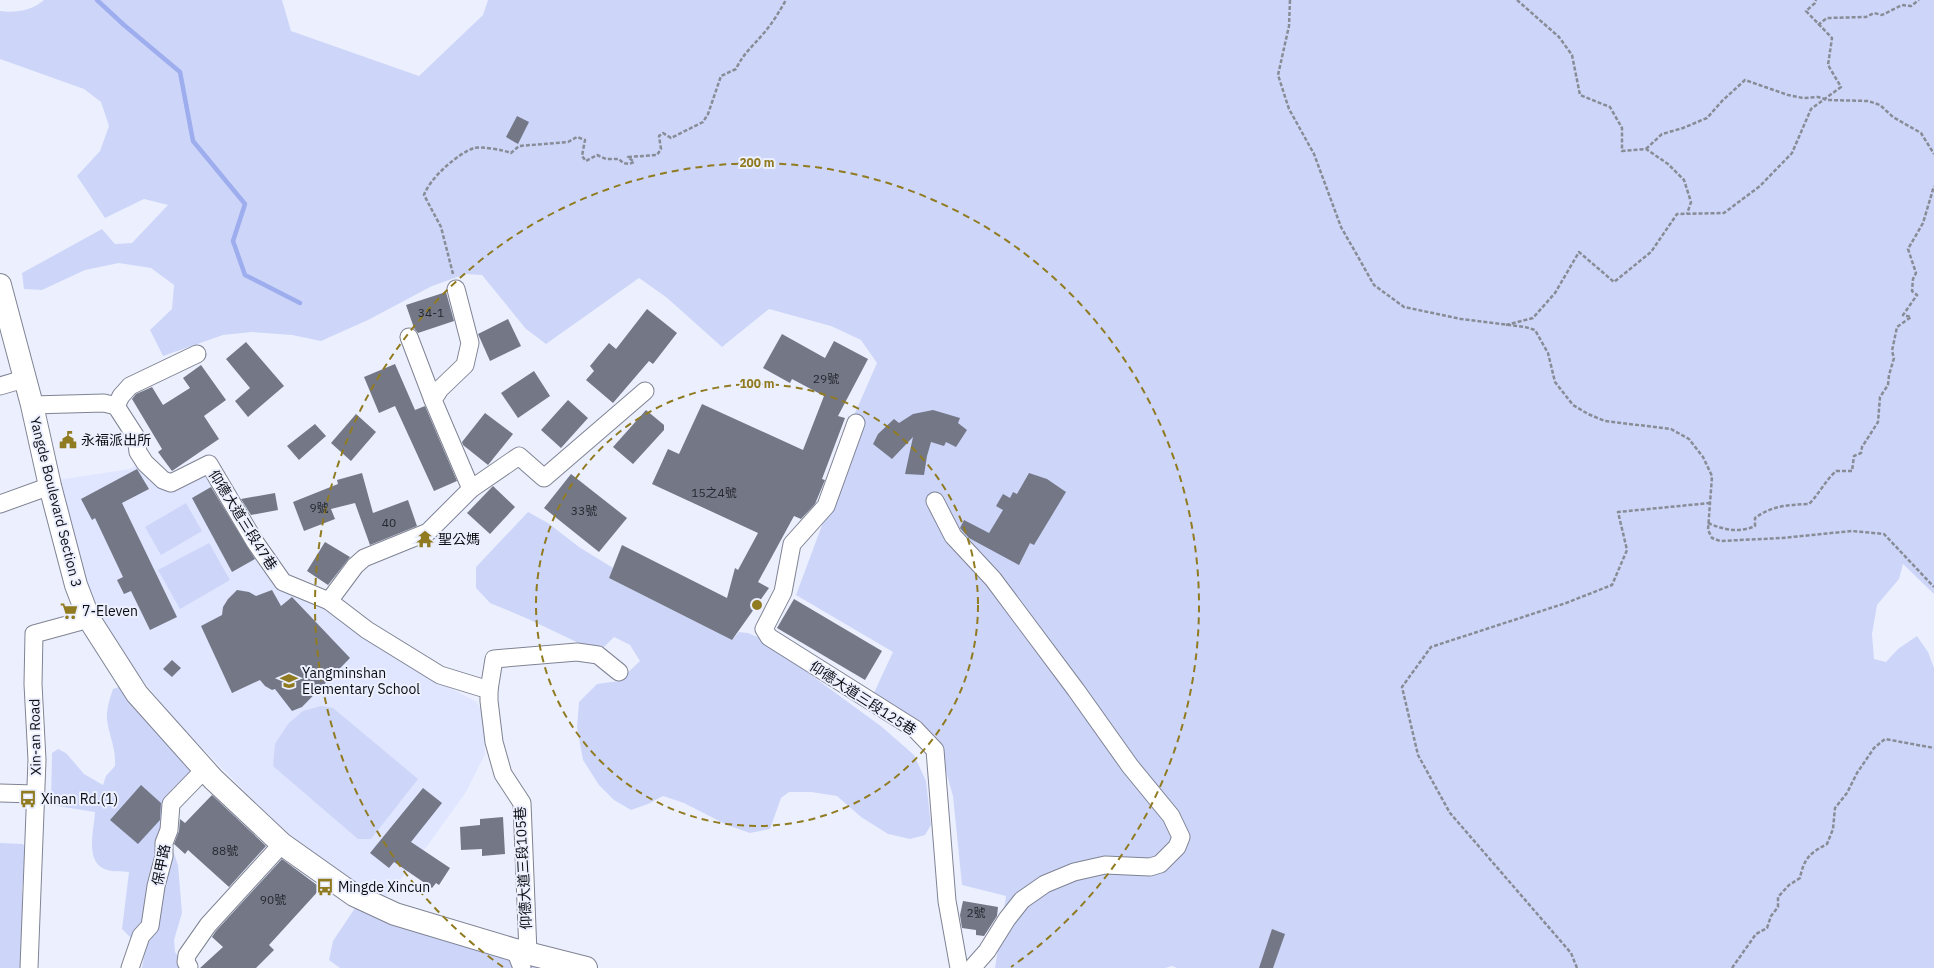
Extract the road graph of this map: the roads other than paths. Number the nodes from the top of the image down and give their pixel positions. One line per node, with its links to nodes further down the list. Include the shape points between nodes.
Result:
1 (0, 285): 5 (main road, Yangde Boulevard Section 3)
2 (456, 289): 8 (street, via 470,343 465,365 440,389)
3 (409, 337): 8 (street)
4 (197, 354): 10 (street, via 130,386)
5 (24, 379): 6 (street); 9 (main road, Yangde Boulevard Section 3)
6 (0, 386)
7 (645, 391): 13 (street, via 544,478 520,456)
8 (433, 400): 13 (street)
9 (32, 405): 10 (street, via 104,403); 12 (main road, Yangde Boulevard Section 3)
10 (116, 406): 16 (street, 仰德大道三段47巷, via 136,437 138,452 158,476 171,483 209,464 255,542 283,582)
11 (856, 423): 29 (street, 仰德大道三段125巷, via 826,506 792,544 783,592 764,630 769,637 914,729 935,750 947,902)
12 (50, 486): 15 (street); 17 (main road, Yangde Boulevard Section 3, via 76,585)
13 (471, 489): 16 (street, via 428,532 364,558 354,566)
14 (935, 501): 30 (street, via 953,536 998,585 1130,766 1171,816 1181,837 1178,847 1160,864 1105,865 1074,872 1045,884 1022,900 987,951)
15 (0, 504)
16 (329, 601): 19 (street, via 367,630 440,676)
17 (89, 619): 20 (main road, Yangde Boulevard Section 3, via 137,694); 22 (street, Xin-an Road, via 34,634 37,760)
18 (619, 672): 19 (street, 仰德大道三段105巷, via 598,655 577,652 494,659)
19 (489, 690): 24 (street, 仰德大道三段105巷, via 497,755 503,774 522,803)
20 (204, 770): 23 (main road, Yangde Boulevard Section 3); 27 (street, 保甲路, via 171,804 169,830 164,843 164,856 150,926 141,936)
21 (0, 793): 22 (street)
22 (35, 794): 26 (street, Xin-an Road)
23 (282, 844): 24 (main road, Yangde Boulevard Section 3, via 354,895 388,911); 25 (street, via 208,926 187,955 186,962)
24 (521, 957): 28 (main road, Yangde Boulevard Section 3)
25 (189, 967)
26 (29, 968)
27 (130, 968)
28 (586, 968)
29 (959, 968)
30 (972, 968)

